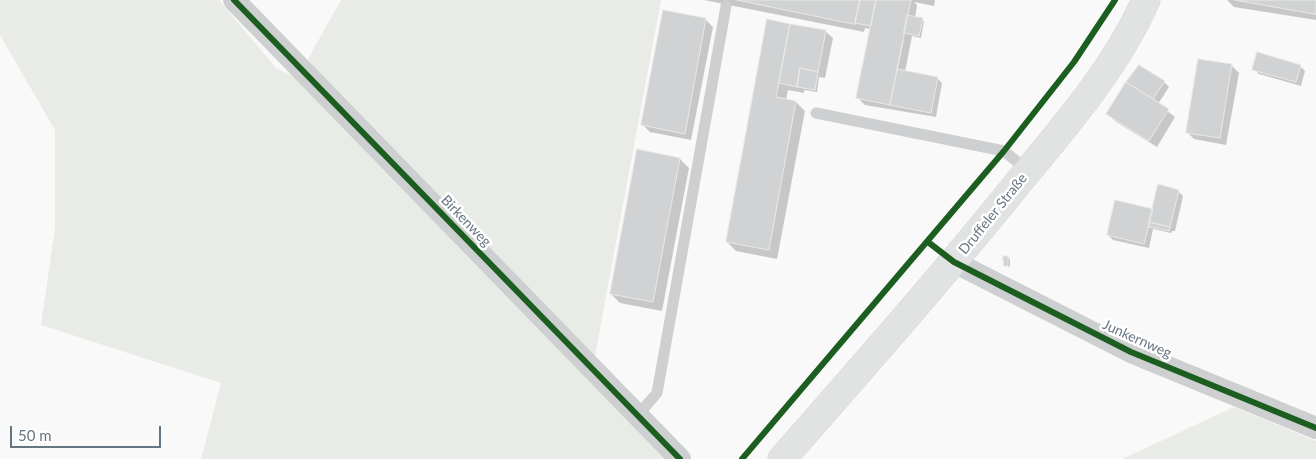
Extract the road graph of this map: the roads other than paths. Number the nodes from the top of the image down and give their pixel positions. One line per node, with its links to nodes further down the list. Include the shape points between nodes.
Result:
1 (234, 0): 7 (street, Birkenweg)
2 (1146, 0): 5 (street, Druffeler Straße, via 1120,48 1087,96)
3 (726, 6): 7 (lane, via 657,394)
4 (816, 114): 5 (lane, via 1004,151)
5 (1028, 171): 6 (street, Druffeler Straße)
6 (954, 262): 8 (street, Junkernweg, via 1131,352); 10 (street, Druffeler Straße)
7 (637, 416): 9 (street, Birkenweg)
8 (1316, 428)
9 (680, 459)
10 (782, 459)

